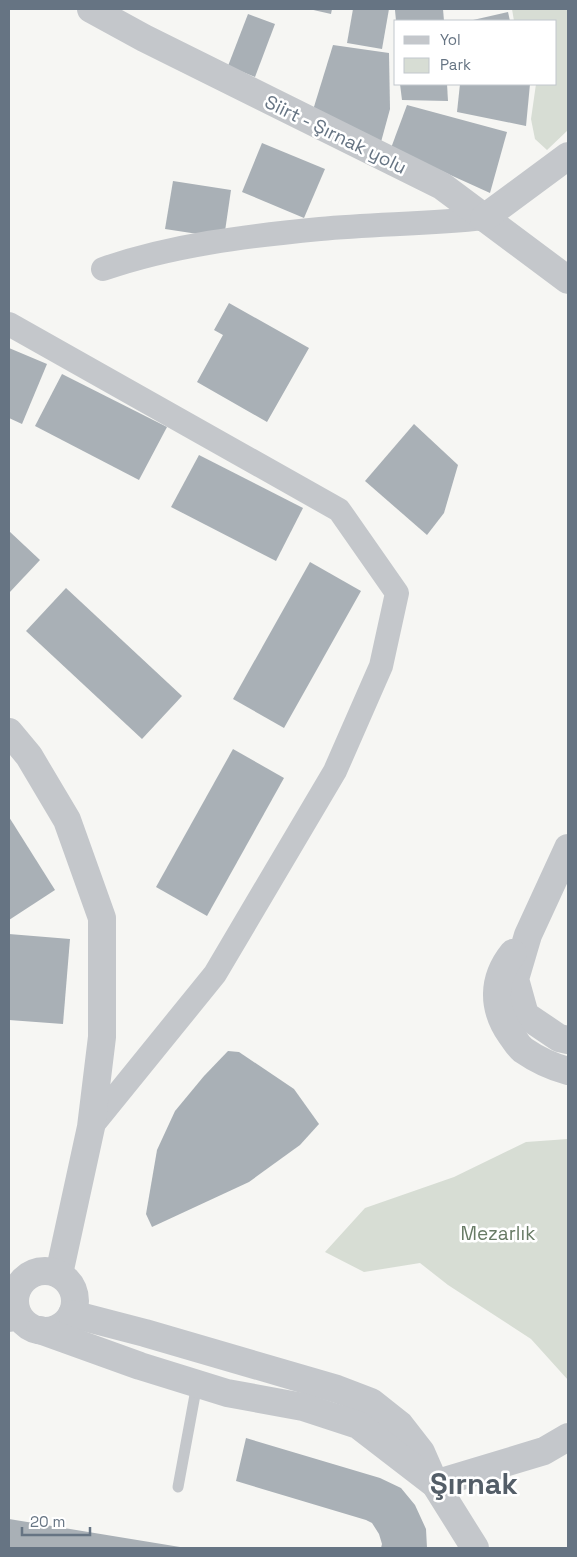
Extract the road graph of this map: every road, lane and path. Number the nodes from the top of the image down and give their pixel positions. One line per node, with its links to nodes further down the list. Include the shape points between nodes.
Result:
1 (91, 9): 3 (street, Siirt - Şırnak yolu, via 442,186)
2 (568, 156): 3 (street)
3 (484, 218): 4 (street, via 230,239 132,258); 5 (street, Siirt - Şırnak yolu)
4 (103, 269)
5 (568, 280)
6 (9, 324): 12 (street, via 339,510 397,594 381,666 334,771 215,974)
7 (9, 732): 12 (street, via 29,756 67,820 102,918 102,1037)
8 (568, 848): 9 (street)
9 (528, 935): 10 (street, via 516,979 525,1015 559,1038); 11 (street, via 506,962 497,988 497,1005 506,1027 521,1049)
10 (568, 1040)
11 (568, 1071)
12 (91, 1127): 13 (street)
13 (59, 1274): 14 (street, via 72,1287 75,1296); 15 (street, via 41,1271 24,1279 18,1286)
14 (72, 1314): 16 (street, via 58,1328); 19 (street, via 270,1369 371,1402 400,1426 416,1445)
15 (13, 1317): 16 (street)
16 (40, 1330): 17 (street)
17 (197, 1384): 19 (street, via 303,1407 358,1425); 20 (lane)
18 (568, 1437): 19 (street, via 544,1451)
19 (435, 1484): 21 (street)
20 (178, 1487)
21 (474, 1548)

